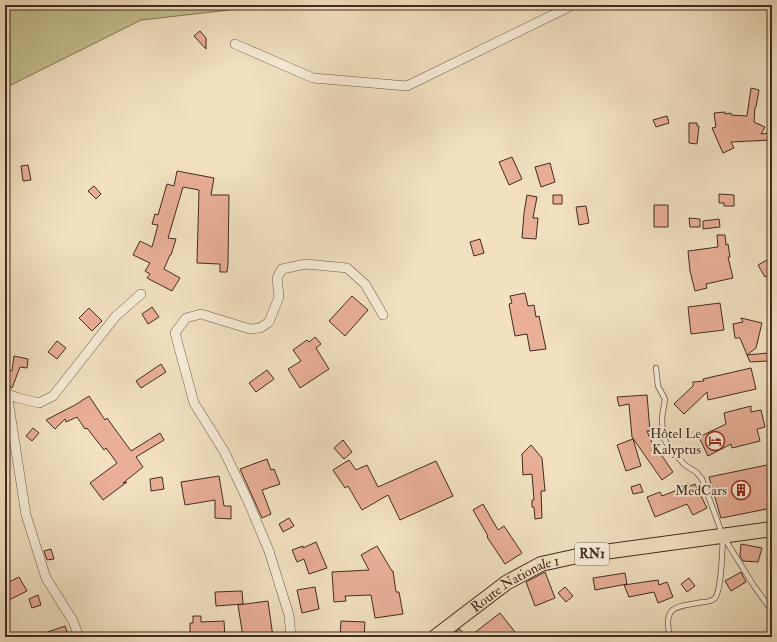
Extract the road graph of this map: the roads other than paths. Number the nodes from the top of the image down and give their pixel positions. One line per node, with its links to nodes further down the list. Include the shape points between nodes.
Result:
1 (573, 5): 2 (street, via 407,86 313,78)
2 (235, 44)
3 (141, 294): 6 (street, via 116,316 53,396 39,403)
4 (383, 315): 11 (street, via 365,284 347,268 306,264 282,269 277,278 279,297 269,322 260,328 250,329 201,314 186,318 175,333 194,403 224,451 269,551 289,615)
5 (656, 368): 8 (lane, via 658,386 665,399 663,437 670,449 702,479)
6 (6, 393): 10 (street, via 26,515 46,578 73,621)
7 (772, 529): 8 (main road, Route Nationale 1 / RN1)
8 (723, 536): 9 (lane); 12 (main road, Route Nationale 1 / RN1, via 582,555 541,564 506,583); 13 (lane, via 721,578 715,597 710,601 676,607 669,614 667,623)
9 (772, 611)
10 (79, 637)
11 (291, 637)
12 (434, 637)
13 (670, 637)

